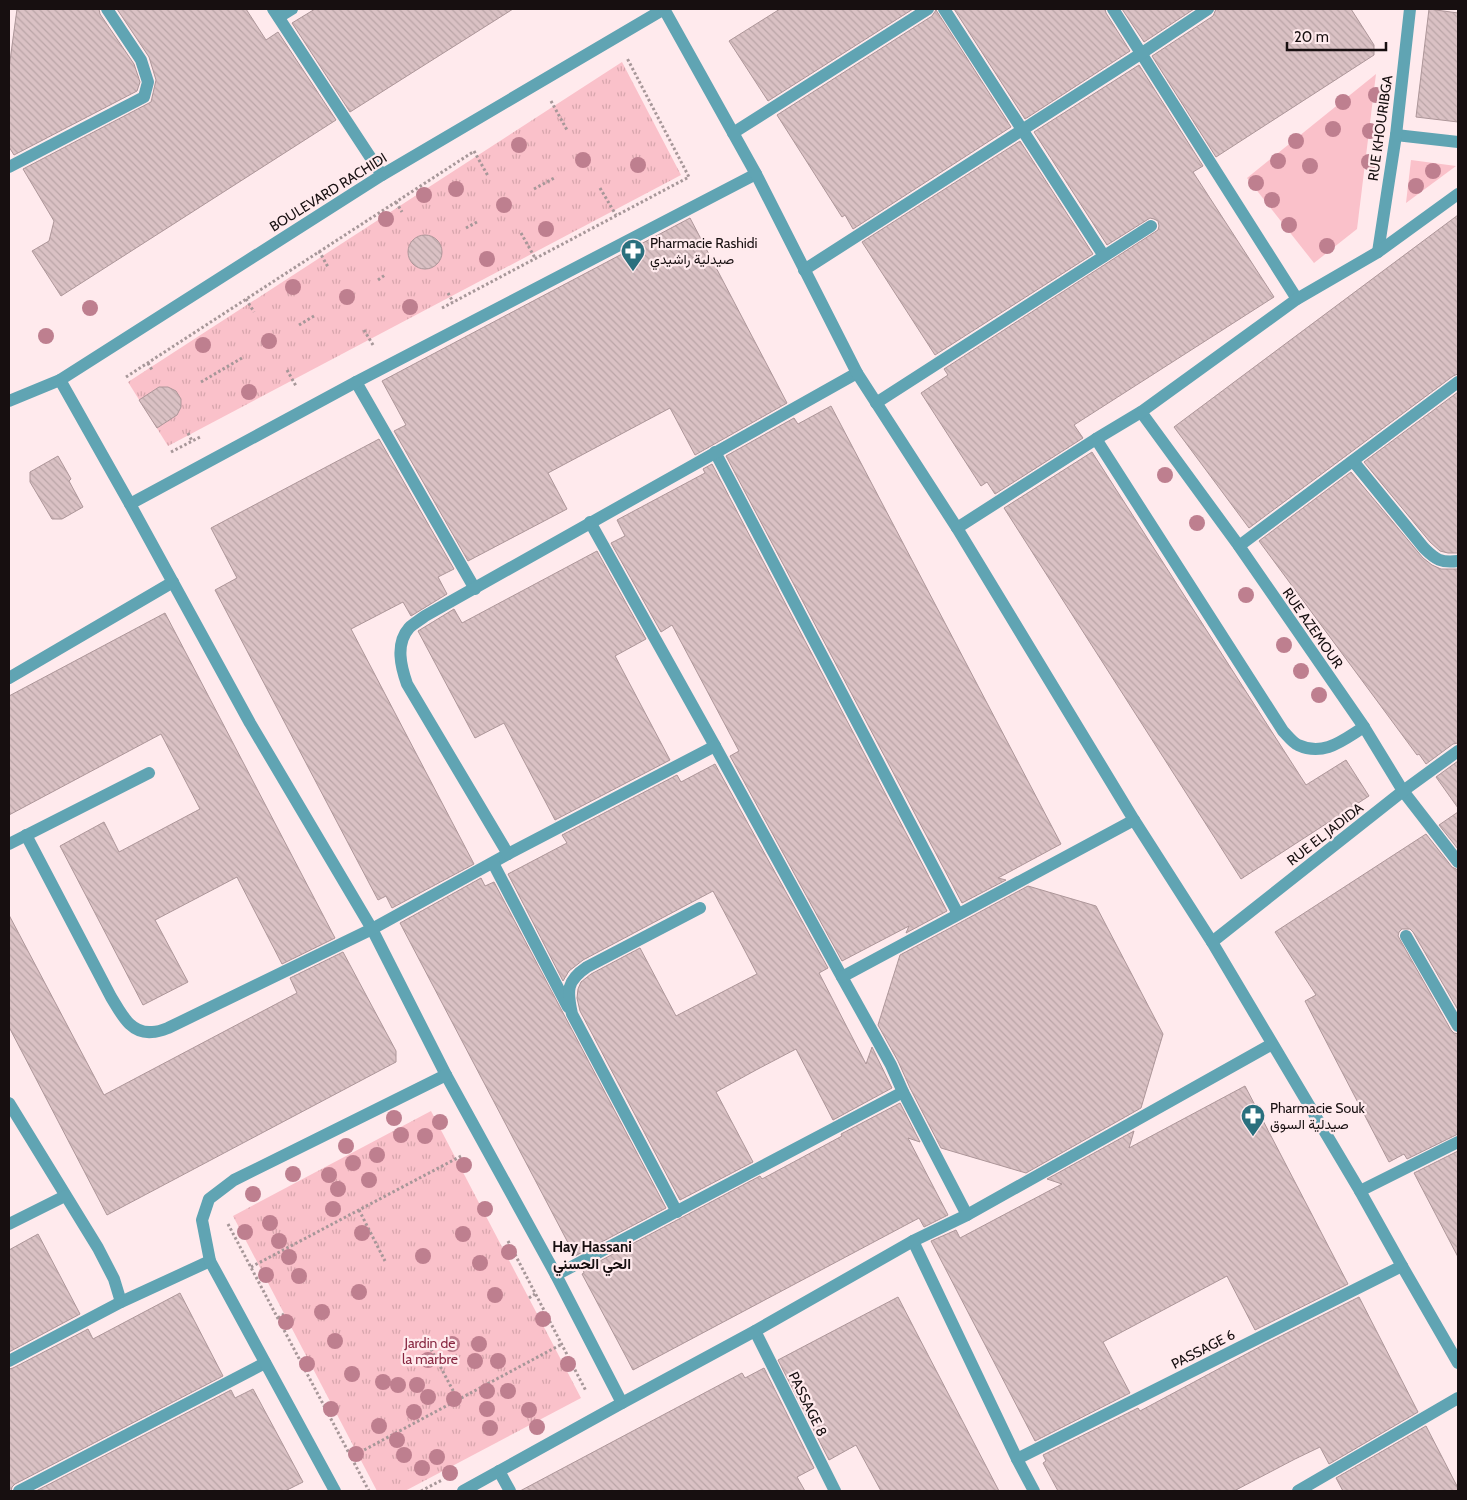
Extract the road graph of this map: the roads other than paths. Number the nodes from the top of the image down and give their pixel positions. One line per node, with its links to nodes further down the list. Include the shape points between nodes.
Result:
1 (106, 9): 15 (street, via 141,60 148,82 144,97)
2 (292, 9): 9 (street)
3 (664, 9): 12 (street); 16 (street, BOULEVARD RACHIDI)
4 (928, 9): 12 (street)
5 (944, 9): 11 (street)
6 (1114, 9): 10 (street)
7 (1208, 9): 10 (street)
8 (1410, 9): 13 (street, RUE KHOURIBGA)
9 (276, 13): 16 (street)
10 (1142, 53): 11 (street); 23 (street)
11 (1022, 130): 21 (street); 22 (street)
12 (733, 133): 17 (street)
13 (1396, 136): 14 (street); 20 (street, RUE KHOURIBGA)
14 (1458, 142)
15 (9, 167)
16 (382, 174): 25 (street, BOULEVARD RACHIDI)
17 (756, 174): 22 (street); 26 (street)
18 (1458, 194): 20 (street)
19 (1151, 226): 21 (street)
20 (1378, 252): 23 (street)
21 (1104, 256): 29 (street)
22 (804, 270): 24 (street)
23 (1297, 299): 30 (street)
24 (857, 373): 29 (street); 32 (street)
25 (60, 380): 28 (street, BOULEVARD RACHIDI); 34 (street)
26 (356, 382): 34 (street); 40 (street)
27 (1458, 382): 33 (street)
28 (9, 401)
29 (876, 403): 36 (street)
30 (1141, 412): 31 (street); 37 (street, RUE AZEMOUR)
31 (1096, 439): 36 (street); 42 (street, via 1283,731 1296,744 1325,749)
32 (716, 452): 35 (street); 54 (street)
33 (1353, 461): 37 (street); 38 (street, via 1435,559)
34 (130, 504): 39 (street)
35 (590, 522): 40 (street); 43 (street)
36 (957, 528): 47 (street)
37 (1239, 546): 42 (street, RUE AZEMOUR)
38 (1458, 561)
39 (174, 582): 41 (street); 55 (street, via 250,723)
40 (474, 589): 50 (street, via 408,629 400,654 401,668 407,684)
41 (9, 678)
42 (1364, 727): 46 (street, RUE AZEMOUR)
43 (715, 746): 50 (street); 58 (street)
44 (1458, 751): 46 (street, RUE EL JADIDA)
45 (149, 773): 48 (street)
46 (1403, 791): 51 (street, RUE AZEMOUR); 57 (street, RUE EL JADIDA)
47 (1134, 820): 54 (street); 57 (street)
48 (26, 835): 49 (street); 55 (street, via 111,997 126,1021 137,1030 151,1032 168,1028)
49 (9, 844)
50 (508, 854): 52 (street)
51 (1458, 862)
52 (492, 864): 55 (street); 59 (street)
53 (700, 908): 59 (street, via 576,975 568,998)
54 (958, 914): 58 (street)
55 (372, 929): 62 (street)
56 (1406, 936): 60 (street)
57 (1212, 942): 61 (street)
58 (842, 977): 63 (street)
59 (572, 1014): 68 (street)
60 (1458, 1026)
61 (1272, 1044): 66 (street); 69 (street)
62 (446, 1075): 72 (street, via 234,1180 209,1199 202,1220); 74 (street)
63 (902, 1092): 68 (street); 69 (street)
64 (9, 1103): 67 (street)
65 (1458, 1142): 66 (street)
66 (1360, 1191): 73 (street)
67 (64, 1196): 70 (street); 75 (street, via 98,1248 114,1279)
68 (677, 1212): 74 (street)
69 (967, 1214): 71 (street)
70 (9, 1224)
71 (913, 1241): 76 (street); 82 (street)
72 (210, 1261): 75 (street); 78 (street)
73 (1402, 1266): 79 (street); 82 (street, PASSAGE 6)
74 (556, 1276): 81 (street)
75 (121, 1302): 77 (street)
76 (755, 1331): 81 (street); 88 (street, PASSAGE 8)
77 (9, 1361)
78 (265, 1363): 84 (street); 85 (street)
79 (1458, 1363)
80 (1458, 1398): 90 (street)
81 (622, 1402): 83 (street)
82 (1017, 1459): 89 (street)
83 (499, 1472): 86 (street); 87 (street)
84 (329, 1489)
85 (19, 1491)
86 (463, 1491)
87 (510, 1491)
88 (835, 1491)
89 (1034, 1491)
90 (1298, 1491)

